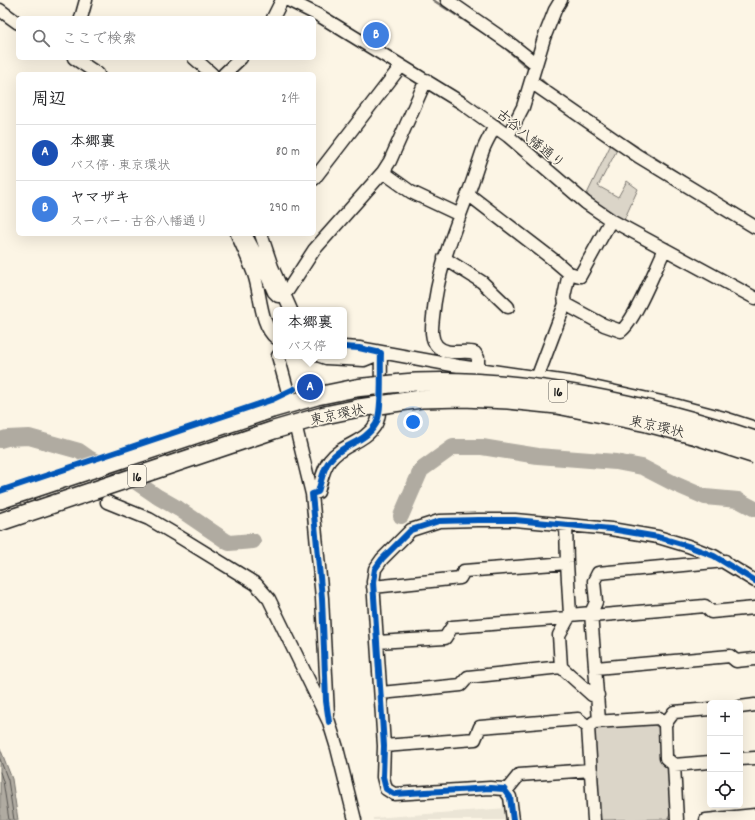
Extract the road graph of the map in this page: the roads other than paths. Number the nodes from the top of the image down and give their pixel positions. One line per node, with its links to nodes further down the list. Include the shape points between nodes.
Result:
1 (86, 0): 7 (street)
2 (282, 0): 8 (street)
3 (288, 0): 14 (street, 古谷八幡通り, via 320,16)
4 (447, 0): 13 (street)
5 (561, 0): 13 (street)
6 (0, 10): 9 (street)
7 (82, 16)
8 (274, 16)
9 (16, 22)
10 (77, 60): 15 (street)
11 (196, 60): 16 (street)
12 (239, 60): 17 (street)
13 (536, 64): 19 (street)
14 (401, 66): 18 (street, 古谷八幡通り); 23 (street)
15 (95, 72)
16 (210, 72)
17 (226, 72)
18 (426, 80): 20 (street, 古谷八幡通り); 22 (street)
19 (531, 82): 21 (street, via 522,111); 27 (street, via 638,156)
20 (495, 126): 21 (street, 古谷八幡通り); 24 (street, via 483,149)
21 (508, 136): 26 (street, 古谷八幡通り, via 582,200)
22 (383, 172): 25 (street, via 411,192); 34 (street, via 326,235)
23 (316, 176)
24 (468, 194): 25 (street); 33 (street)
25 (460, 215): 32 (street)
26 (611, 220): 31 (street, 古谷八幡通り); 33 (street, via 580,276)
27 (755, 227)
28 (238, 236): 39 (street, via 254,275 264,320 268,331)
29 (245, 236): 34 (street, via 274,292 278,296)
30 (262, 236): 34 (street)
31 (664, 249): 35 (street, 古谷八幡通り); 36 (street, via 634,314 624,329 620,331)
32 (444, 258): 38 (street, via 482,282); 44 (street, via 434,302 433,338 444,351 475,353 478,358)
33 (569, 273): 36 (street)
34 (284, 294): 37 (street)
35 (755, 298)
36 (565, 304): 45 (street)
37 (290, 307)
38 (508, 307)
39 (273, 335)
40 (347, 347): 41 (street)
41 (381, 353): 43 (street, via 364,360); 44 (street); 51 (street, via 376,423 358,441 340,450 329,460 318,492)
42 (279, 359): 46 (street)
43 (345, 359)
44 (478, 369): 45 (street)
45 (537, 378): 48 (street, via 576,383 671,404)
46 (292, 403): 49 (highway, 東京環状 / 16, bridge, via 356,388 416,382 516,385 635,406); 52 (highway, 東京環状 / 16)
47 (295, 424): 50 (highway, 東京環状 / 16, bridge, via 331,413 421,400 508,400 557,405 655,425); 51 (street); 54 (highway, 東京環状 / 16)
48 (755, 428)
49 (755, 440)
50 (755, 455)
51 (312, 494): 72 (street, via 322,598)
52 (0, 500)
53 (107, 502): 72 (street, via 148,519 256,584 269,599)
54 (0, 522)
55 (566, 526): 56 (street, via 610,529 658,537); 57 (street); 59 (street, via 515,520 439,521 411,530 375,569)
56 (725, 561): 58 (street); 61 (street, via 598,573 594,581 596,602)
57 (566, 563): 59 (street, via 464,571 460,578); 62 (street)
58 (755, 581)
59 (373, 587): 63 (street)
60 (755, 608): 61 (street, via 711,612 705,606)
61 (592, 614): 62 (street); 66 (street)
62 (569, 616): 63 (street, via 452,626 445,638); 65 (street, via 558,634)
63 (377, 642): 67 (street)
64 (755, 659): 66 (street, via 736,661 730,656)
65 (561, 667): 67 (street, via 468,677 461,685); 68 (street, via 592,695)
66 (596, 668): 68 (street)
67 (381, 693): 75 (street)
68 (598, 695): 73 (street)
69 (755, 705): 70 (street)
70 (743, 707)
71 (707, 709): 74 (street, via 674,712)
72 (329, 722): 83 (street)
73 (594, 724): 74 (street, via 659,718); 75 (street, via 578,719 480,727 475,738); 80 (street)
74 (665, 724): 79 (street, via 666,758)
75 (384, 746): 81 (street, via 383,777 386,789 394,794 490,788 504,788)
76 (755, 758): 77 (street)
77 (743, 759)
78 (707, 762): 79 (street)
79 (674, 765): 86 (street)
80 (591, 770): 81 (street, via 519,775); 85 (street)
81 (506, 791): 84 (street, via 510,797)
82 (755, 816): 87 (street)
83 (355, 820)
84 (512, 820)
85 (594, 820)
86 (677, 820)
87 (706, 820)

